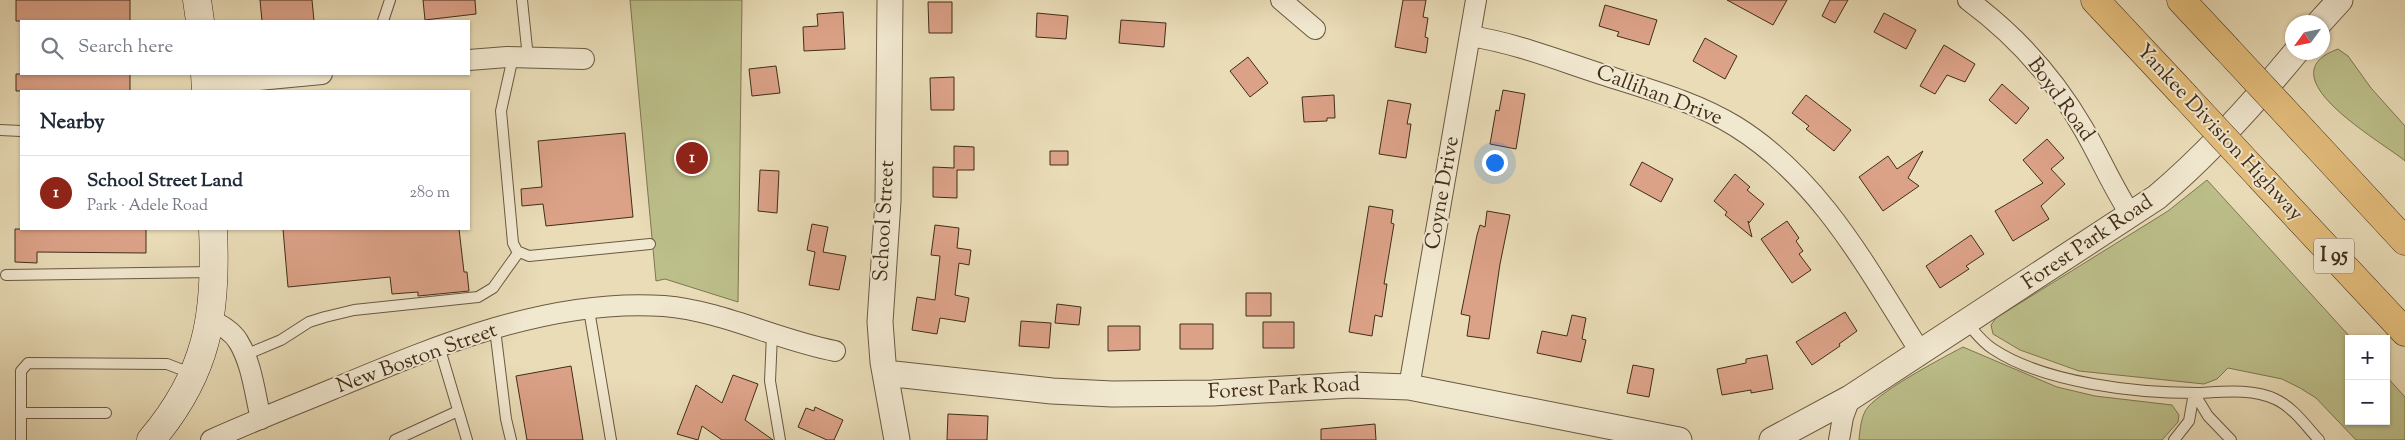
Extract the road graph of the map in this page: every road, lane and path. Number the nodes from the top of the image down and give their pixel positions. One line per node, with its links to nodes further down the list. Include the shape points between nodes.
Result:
1 (197, 0): 12 (main road)
2 (390, 0): 13 (lane)
3 (522, 0): 16 (lane)
4 (890, 0): 41 (street, School Street, via 888,201 880,322)
5 (1281, 0): 14 (street)
6 (1476, 0): 15 (street, Coyne Drive)
7 (1968, 0): 24 (street, Boyd Road, via 2016,41 2054,84 2082,126)
8 (2095, 0): 35 (highway, Yankee Division Highway / I 95, bridge)
9 (2181, 0): 26 (highway, bridge)
10 (2340, 0): 11 (street)
11 (2326, 15)
12 (200, 20)
13 (383, 20)
14 (1316, 29)
15 (1470, 36): 39 (street, Callihan Drive, via 1503,42 1663,94 1707,112 1748,135 1796,174 1818,198); 43 (street, Coyne Drive)
16 (521, 58): 17 (street); 18 (street); 28 (lane, via 501,111 513,243)
17 (584, 59)
18 (470, 60)
19 (2289, 60): 24 (street, Forest Park Road, via 2200,158 2157,197)
20 (309, 75): 21 (street)
21 (206, 83)
22 (0, 130): 23 (lane)
23 (20, 131)
24 (2131, 215): 33 (street, Forest Park Road)
25 (213, 230): 29 (main road)
26 (2405, 241)
27 (650, 244): 28 (lane, via 527,256)
28 (518, 253): 40 (lane, via 494,288 478,297 325,316)
29 (215, 272): 30 (lane); 32 (main road)
30 (6, 275)
31 (589, 310): 34 (street, New Boston Street); 36 (street, New Boston Street, via 652,306 691,310); 57 (lane)
32 (211, 320): 40 (street, via 238,340); 42 (main road)
33 (1966, 322): 39 (street, Forest Park Road); 44 (lane, via 1994,350 2040,371 2084,383)
34 (495, 329): 37 (street, New Boston Street); 56 (lane)
35 (2405, 332)
36 (772, 334): 38 (street, New Boston Street); 58 (lane, via 770,381)
37 (439, 346): 46 (lane); 49 (street, New Boston Street)
38 (835, 352)
39 (1921, 353): 45 (street, Forest Park Road)
40 (245, 355): 49 (street)
41 (885, 373): 43 (street, Forest Park Road, via 1052,391 1112,394 1212,393 1351,385); 59 (street, School Street)
42 (194, 374): 47 (lane, via 167,364 30,362 21,371); 52 (main road, via 181,400)
43 (1409, 387): 50 (street, Forest Park Road)
44 (2194, 393): 63 (lane, via 2189,421); 64 (lane, via 2208,416); 65 (lane, via 2226,392 2270,397 2286,405)
45 (1850, 398): 61 (street, Forest Park Road); 62 (street)
46 (458, 411): 54 (lane); 55 (lane)
47 (21, 413): 48 (lane); 51 (lane)
48 (106, 413)
49 (261, 419): 53 (street, New Boston Street)
50 (1609, 433): 60 (street, Forest Park Road)
51 (21, 440)
52 (151, 440)
53 (211, 440)
54 (394, 440)
55 (467, 440)
56 (511, 440)
57 (610, 440)
58 (780, 440)
59 (897, 440)
60 (1679, 440)
61 (1772, 440)
62 (1839, 440)
63 (2174, 440)
64 (2231, 440)
65 (2319, 440)

